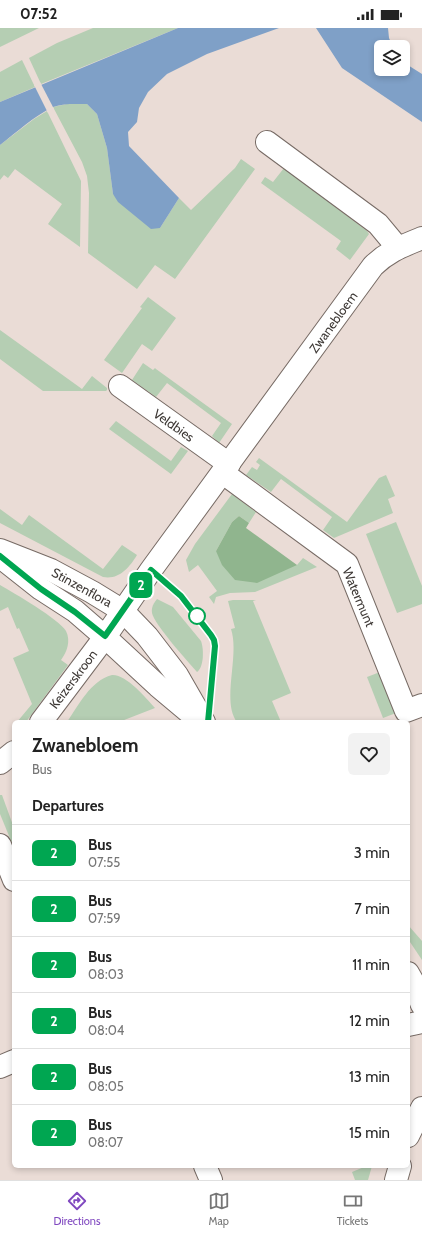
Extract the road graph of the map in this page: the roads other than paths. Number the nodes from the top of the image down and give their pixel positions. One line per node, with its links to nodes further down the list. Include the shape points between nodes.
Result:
1 (267, 142): 3 (street, via 378,224)
2 (422, 238): 3 (street, Zwanebloem)
3 (398, 248): 5 (street, Zwanebloem, via 373,266)
4 (120, 386): 5 (street, Veldbies)
5 (226, 468): 8 (street, Zwanebloem); 10 (street, Watermunt, via 347,564 406,711)
6 (0, 550): 8 (street, Stinzenflora, via 51,570)
7 (0, 556): 9 (street, Stinzenflora)
8 (123, 611): 9 (street, Zwanebloem); 13 (street, Stinzenflora, via 147,636 177,675)
9 (105, 636): 11 (street, Keizerskroon); 12 (street, Stinzenflora)
10 (422, 705)
11 (42, 720)
12 (199, 720)
13 (203, 720)
14 (12, 754): 15 (street)
15 (0, 763)
16 (0, 845): 17 (street)
17 (12, 875)
18 (410, 977): 19 (street)
19 (422, 1005)
20 (422, 1022): 21 (street)
21 (410, 1025)
22 (12, 1062): 23 (street)
23 (0, 1067)
24 (422, 1108): 25 (street)
25 (410, 1132)
26 (207, 1168): 28 (street)
27 (399, 1168): 29 (street)
28 (211, 1180)
29 (396, 1180)

